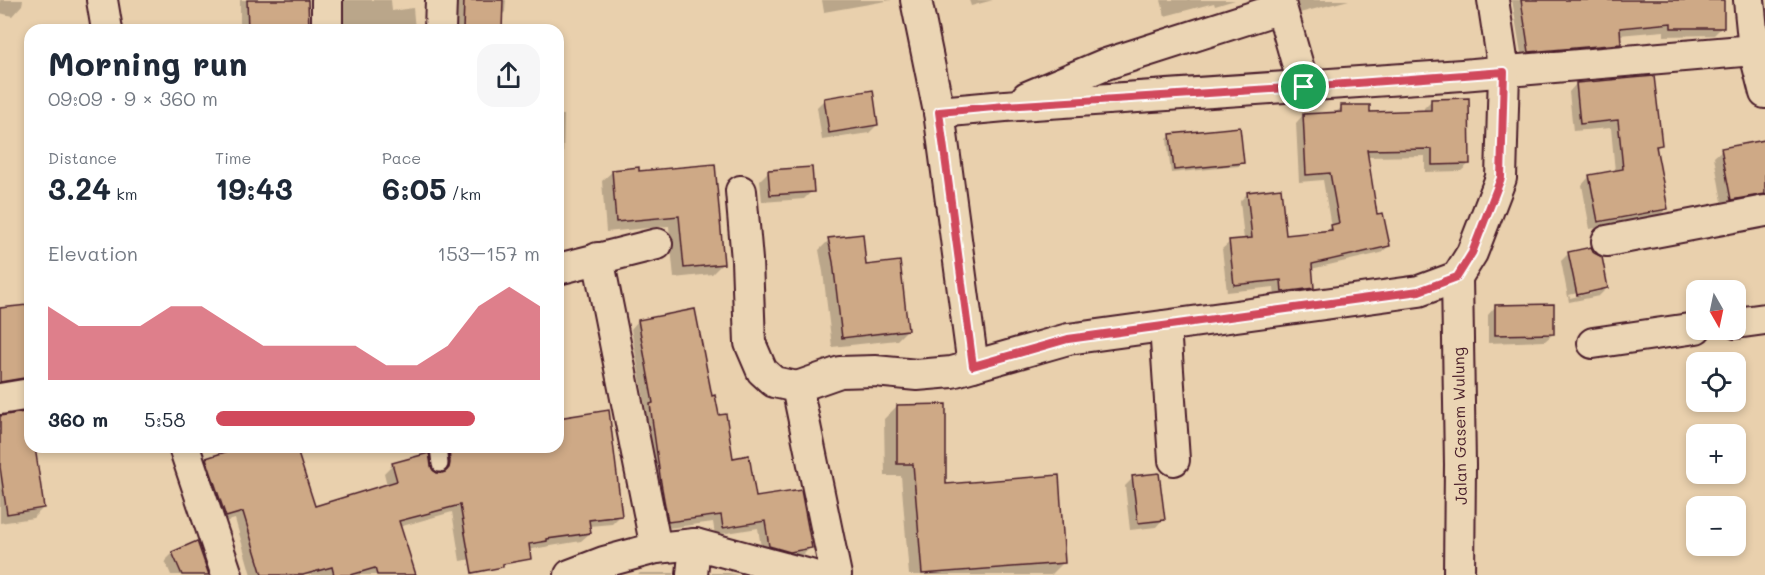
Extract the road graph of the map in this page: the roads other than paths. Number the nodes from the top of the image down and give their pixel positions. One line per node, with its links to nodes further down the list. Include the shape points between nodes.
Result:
1 (102, 0): 8 (street)
2 (327, 0): 9 (street)
3 (441, 0): 10 (street)
4 (916, 0): 16 (street)
5 (1493, 0): 12 (street)
6 (1749, 0): 11 (street)
7 (1280, 4): 13 (street); 15 (street, via 1103,65)
8 (106, 24)
9 (327, 24)
10 (440, 24)
11 (1754, 50): 12 (street); 14 (street)
12 (1504, 72): 13 (street); 23 (street, via 1501,178 1472,253)
13 (1304, 87): 15 (street)
14 (1765, 93)
15 (1005, 106): 16 (street)
16 (939, 112): 29 (street)
17 (741, 191): 30 (street, via 750,343 762,371 774,382)
18 (1765, 211): 19 (street)
19 (1607, 241)
20 (657, 244): 21 (street)
21 (598, 258): 22 (street); 38 (street)
22 (564, 267)
23 (1457, 277): 26 (street, via 1419,291); 44 (street, Jalan Gasem Wulung)
24 (1765, 319): 25 (street)
25 (1746, 322)
26 (1165, 326): 29 (street, via 1068,339); 35 (street)
27 (1686, 329): 28 (street)
28 (1593, 343)
29 (973, 366): 30 (street, via 917,375 840,372)
30 (797, 387): 43 (street)
31 (24, 395): 32 (street)
32 (0, 399)
33 (186, 453): 39 (street)
34 (439, 453): 36 (lane)
35 (1174, 460)
36 (441, 464)
37 (695, 544): 38 (street); 41 (street); 42 (street)
38 (656, 548): 40 (street)
39 (227, 575)
40 (570, 575)
41 (692, 575)
42 (810, 575)
43 (836, 575)
44 (1459, 575)

